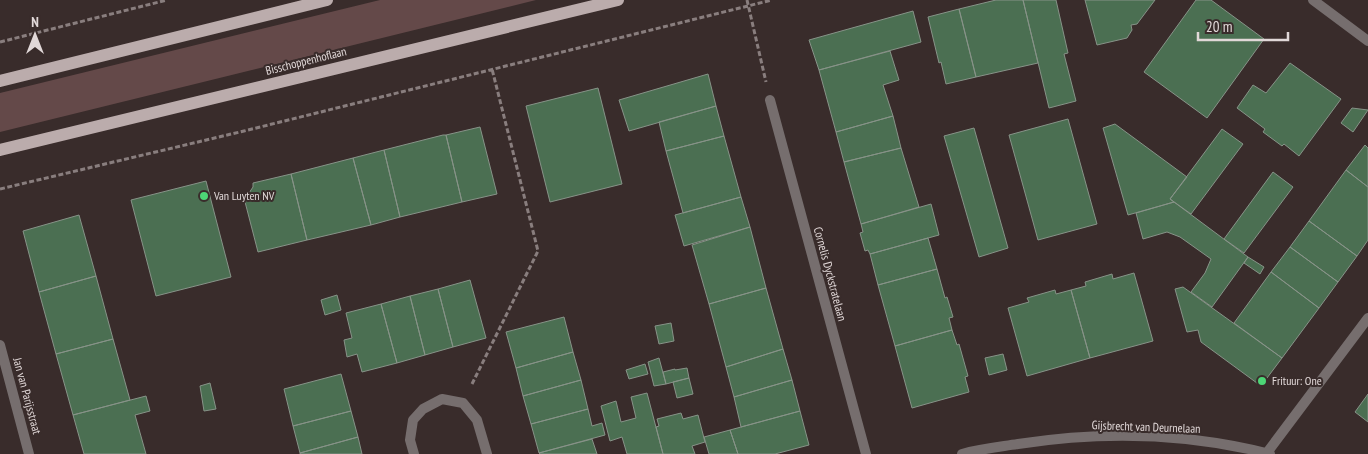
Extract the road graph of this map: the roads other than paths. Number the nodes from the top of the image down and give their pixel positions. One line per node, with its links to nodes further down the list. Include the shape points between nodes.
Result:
1 (327, 0): 5 (main road)
2 (618, 0): 7 (main road, Bisschoppenhoflaan)
3 (1313, 0): 4 (street)
4 (1368, 41)
5 (0, 80)
6 (770, 100): 13 (street, Cornelis Dyckstratelaan)
7 (0, 150)
8 (1368, 318): 15 (street)
9 (0, 345): 10 (street, Jan van Parijsstraat)
10 (29, 454)
11 (414, 454): 12 (street, via 410,440 413,420 423,409 442,399 463,403 477,420)
12 (487, 454)
13 (866, 454)
14 (962, 454): 15 (street, Gijsbrecht van Deurnelaan, via 1044,440 1111,436 1190,439)
15 (1268, 454)

